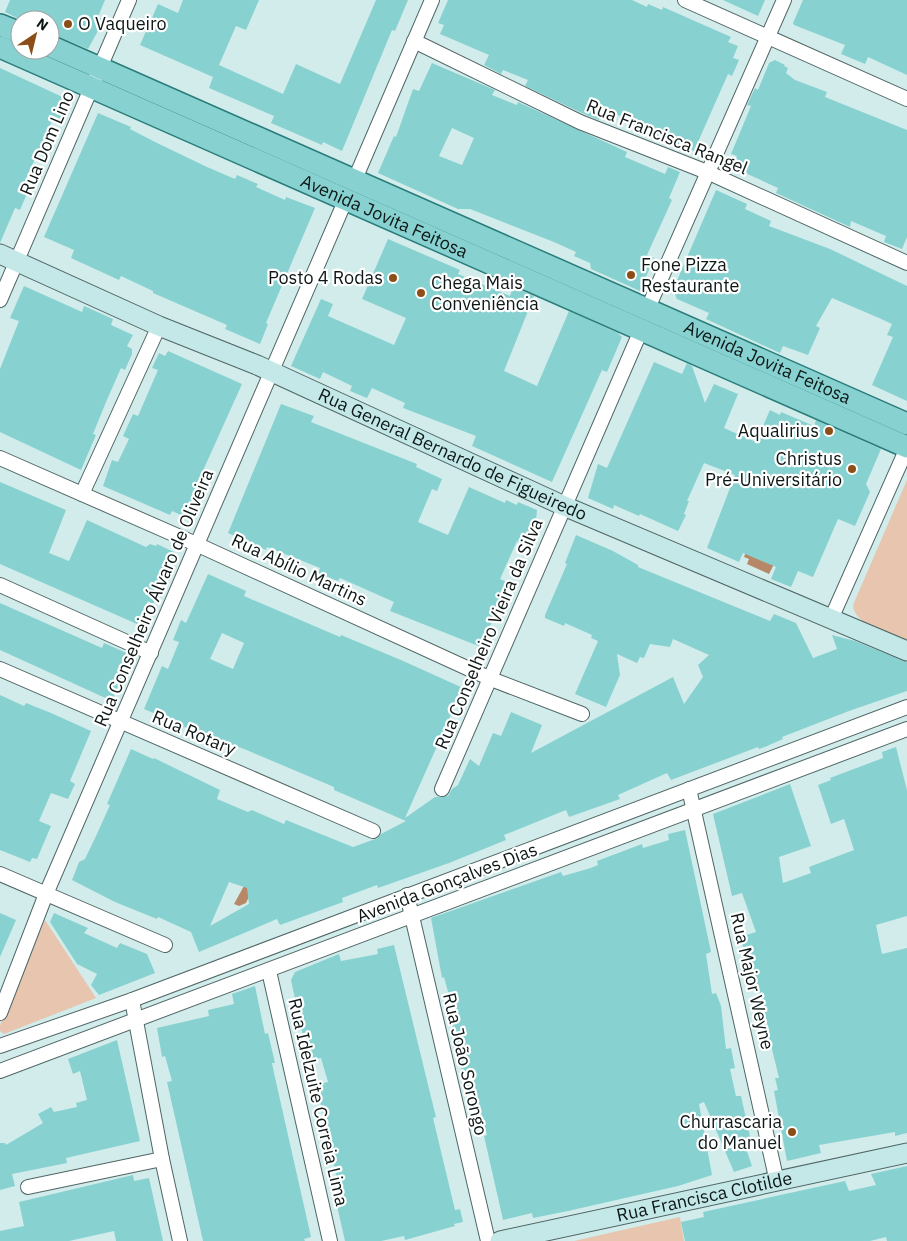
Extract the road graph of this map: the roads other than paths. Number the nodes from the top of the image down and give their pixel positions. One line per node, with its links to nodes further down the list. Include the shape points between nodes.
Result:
1 (129, 0): 9 (street, Rua Dom Lino)
2 (432, 0): 6 (street)
3 (685, 0): 5 (street)
4 (784, 0): 5 (street, Rua Conselheiro Vieira da Silva)
5 (767, 38): 10 (street); 11 (street, Rua Conselheiro Vieira da Silva)
6 (414, 41): 11 (street, Rua Francisca Rangel, via 580,122); 12 (street)
7 (0, 47): 9 (main road, Avenida Jovita Feitosa)
8 (60, 53): 9 (main road, Avenida Jovita Feitosa)
9 (96, 77): 12 (main road, Avenida Jovita Feitosa); 13 (main road, Avenida Jovita Feitosa); 14 (street, Rua Dom Lino)
10 (907, 99)
11 (706, 172): 15 (street, Rua Francisca Rangel); 17 (street, Rua Conselheiro Vieira da Silva)
12 (355, 179): 17 (main road, Avenida Jovita Feitosa)
13 (346, 199): 17 (main road, Avenida Jovita Feitosa); 19 (street, Rua Conselheiro Álvaro de Oliveira)
14 (9, 258): 16 (street, Rua Dom Lino); 18 (street, Rua General Bernardo de Figueiredo)
15 (907, 263)
16 (0, 300)
17 (645, 318): 20 (main road, Avenida Jovita Feitosa); 21 (main road, Avenida Jovita Feitosa); 24 (street, Rua Conselheiro Vieira da Silva)
18 (160, 326): 19 (street, Rua General Bernardo de Figueiredo); 23 (street)
19 (270, 371): 24 (street, Rua General Bernardo de Figueiredo); 25 (street, Rua Conselheiro Álvaro de Oliveira)
20 (907, 424)
21 (907, 447): 27 (street)
22 (0, 458): 23 (street, Rua Abílio Martins)
23 (82, 494): 25 (street, Rua Abílio Martins)
24 (564, 506): 27 (street, Rua General Bernardo de Figueiredo); 31 (street, Rua Conselheiro Vieira da Silva)
25 (196, 544): 29 (street, Rua Conselheiro Álvaro de Oliveira); 31 (street, Rua Abílio Martins)
26 (0, 585): 29 (street)
27 (831, 619): 28 (street, Rua General Bernardo de Figueiredo)
28 (907, 651)
29 (151, 653): 34 (street, Rua Conselheiro Álvaro de Oliveira)
30 (0, 669): 34 (street, Rua Rotary)
31 (491, 679): 33 (street, Rua Abílio Martins); 37 (street, Rua Conselheiro Vieira da Silva)
32 (905, 708): 35 (street); 38 (street, Avenida Gonçalves Dias)
33 (582, 714)
34 (121, 722): 40 (street, Rua Rotary); 42 (street, Rua Conselheiro Álvaro de Oliveira)
35 (907, 723)
36 (907, 729): 39 (street, Avenida Gonçalves Dias)
37 (442, 789)
38 (689, 789): 39 (street, Rua Major Weyne); 43 (street, Avenida Gonçalves Dias)
39 (695, 808): 44 (street, Avenida Gonçalves Dias); 54 (street, Rua Major Weyne)
40 (373, 831)
41 (0, 874): 42 (street)
42 (46, 894): 45 (street); 48 (street, Rua Conselheiro Álvaro de Oliveira)
43 (407, 895): 44 (street, Rua João Sorongo); 47 (street, Avenida Gonçalves Dias)
44 (411, 917): 46 (street, Avenida Gonçalves Dias); 58 (street, Rua João Sorongo)
45 (166, 945)
46 (269, 971): 49 (street, Avenida Gonçalves Dias); 57 (street, Rua Idelzuite Correia Lima)
47 (132, 1000): 49 (street); 50 (street, Avenida Gonçalves Dias)
48 (0, 1012)
49 (136, 1020): 51 (street, Avenida Gonçalves Dias); 53 (street)
50 (0, 1046)
51 (0, 1072)
52 (907, 1153): 54 (street, Rua Francisca Clotilde)
53 (162, 1159): 55 (street); 56 (street)
54 (777, 1182): 59 (street, Rua Francisca Clotilde)
55 (28, 1187)
56 (180, 1241)
57 (330, 1241)
58 (488, 1241)
59 (500, 1241)

